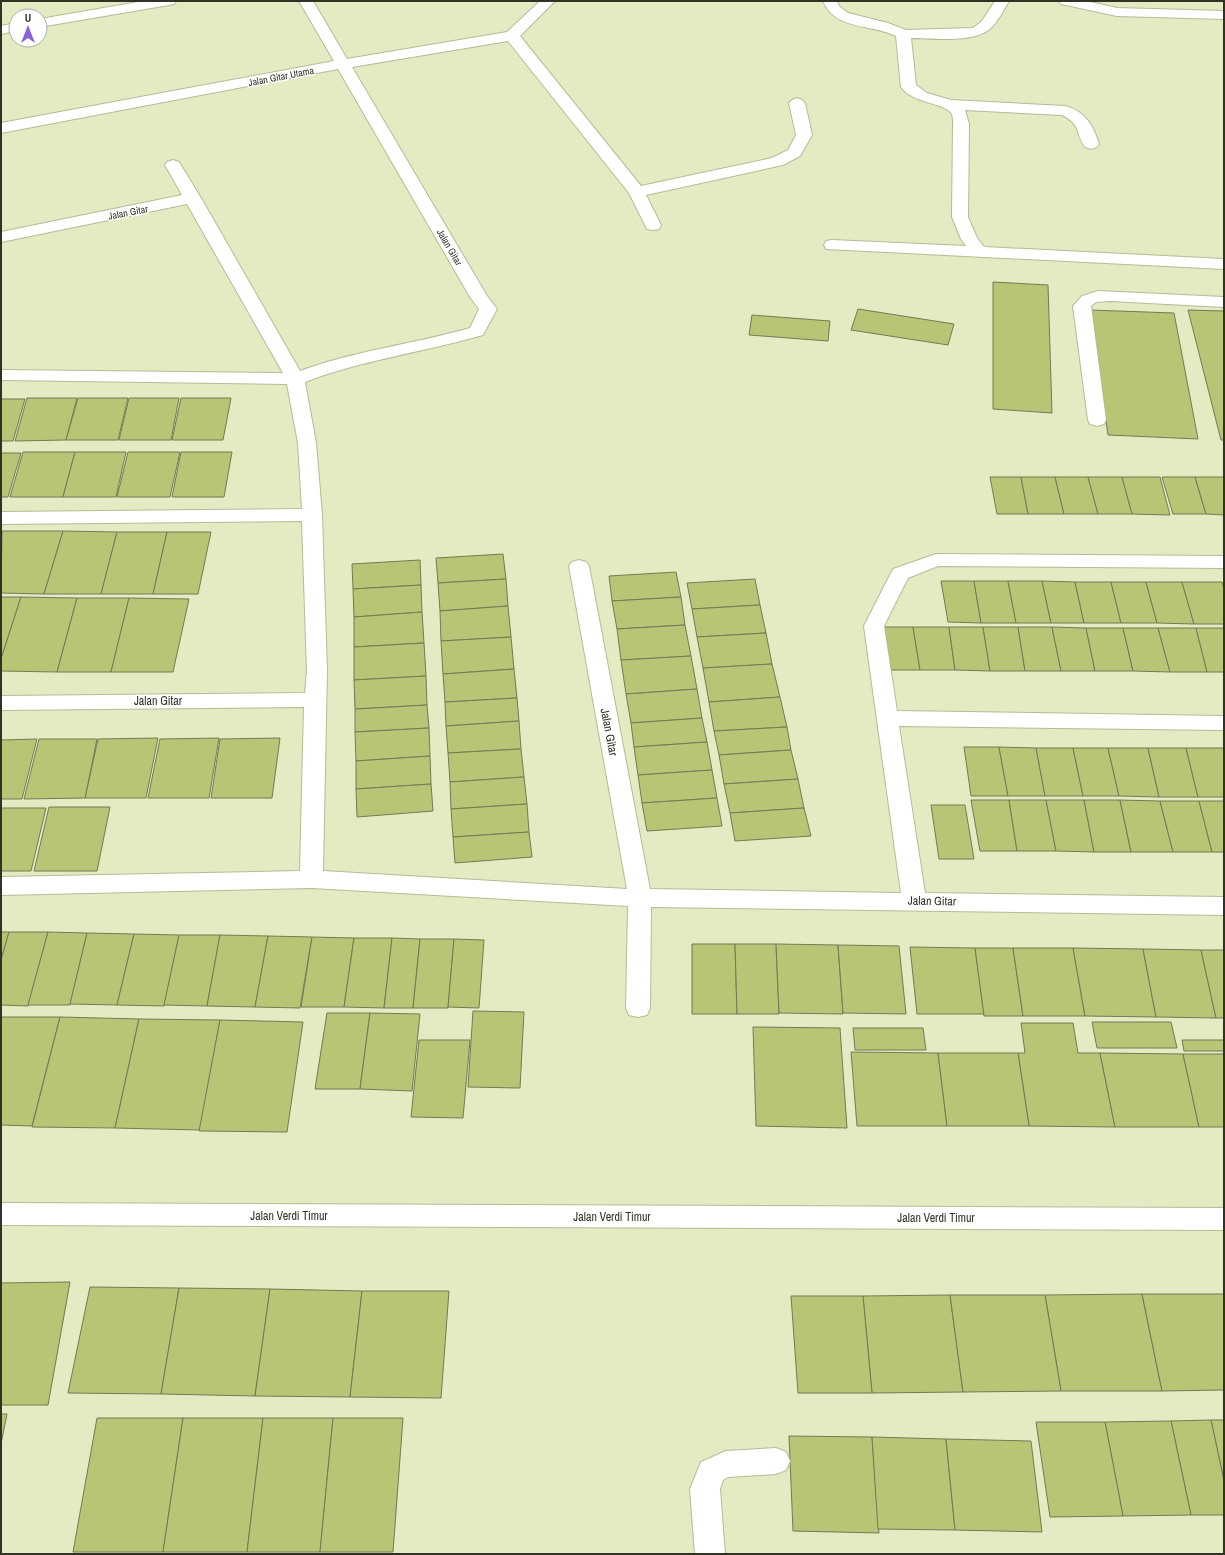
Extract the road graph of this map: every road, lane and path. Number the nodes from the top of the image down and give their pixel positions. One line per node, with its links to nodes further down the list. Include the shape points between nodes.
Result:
1 (169, 1): 8 (street, via 72,12)
2 (306, 1): 11 (street, Jalan Gitar)
3 (548, 1): 10 (street)
4 (830, 1): 9 (street, via 831,7 838,14)
5 (1002, 1): 9 (street, via 987,24 977,32)
6 (1066, 1): 7 (street, via 1116,12)
7 (1224, 15)
8 (48, 20)
9 (904, 34): 13 (street, via 909,87 922,96)
10 (512, 36): 11 (street, Jalan Gitar Utama); 17 (street)
11 (343, 64): 14 (street, Jalan Gitar Utama); 26 (street, Jalan Gitar, via 488,309 477,331 330,366)
12 (797, 103): 17 (street, via 804,135 794,153 777,162)
13 (950, 105): 15 (street, via 1065,111 1077,116 1086,127); 22 (street, via 959,113 961,124 960,217 969,240)
14 (1, 128)
15 (1091, 144)
16 (173, 165): 18 (street)
17 (638, 192): 19 (street)
18 (193, 198): 20 (street, Jalan Gitar); 26 (street)
19 (653, 225)
20 (1, 237)
21 (832, 244): 22 (street)
22 (980, 252): 23 (street)
23 (1224, 264)
24 (1224, 302): 27 (street, via 1110,296 1086,299 1082,306)
25 (1, 375): 26 (street, Jalan Gitar)
26 (295, 379): 28 (street, via 307,444)
27 (1097, 420)
28 (312, 516): 29 (street); 32 (street, via 317,671)
29 (1, 518)
30 (1224, 562): 34 (street, via 936,560 900,574 874,626)
31 (578, 566): 38 (street, Jalan Gitar)
32 (315, 700): 33 (street, Jalan Gitar); 36 (street)
33 (1, 702)
34 (887, 718): 35 (street); 39 (street)
35 (1224, 723)
36 (311, 879): 37 (street, Jalan Gitar); 38 (street, Jalan Gitar)
37 (1, 886)
38 (640, 898): 39 (street, Jalan Gitar); 41 (street, Jalan Gitar)
39 (914, 900): 40 (street, Jalan Gitar)
40 (1224, 906)
41 (638, 1008)
42 (1, 1214): 43 (street, Jalan Verdi Timur)
43 (1224, 1219)
44 (776, 1461): 45 (street, via 726,1464 711,1471 705,1489)
45 (710, 1554)

